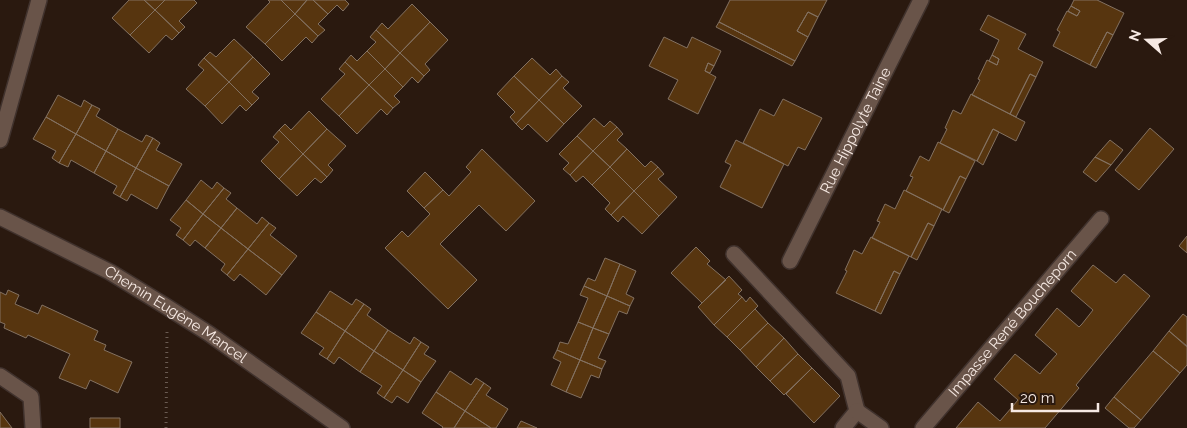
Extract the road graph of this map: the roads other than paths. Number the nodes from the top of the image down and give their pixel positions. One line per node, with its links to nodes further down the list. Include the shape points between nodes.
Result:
1 (39, 0): 3 (street)
2 (921, 0): 7 (street, Rue Hippolyte Taine)
3 (0, 140)
4 (0, 217): 11 (street, Chemin Eugène Mancel, via 110,272 167,307)
5 (1100, 219): 14 (street, Impasse René Boucheporn)
6 (734, 254): 9 (street, via 848,376)
7 (790, 261)
8 (0, 376): 10 (street, via 31,397)
9 (857, 411): 12 (street); 13 (street)
10 (33, 428)
11 (342, 428)
12 (843, 428)
13 (881, 428)
14 (923, 428)

